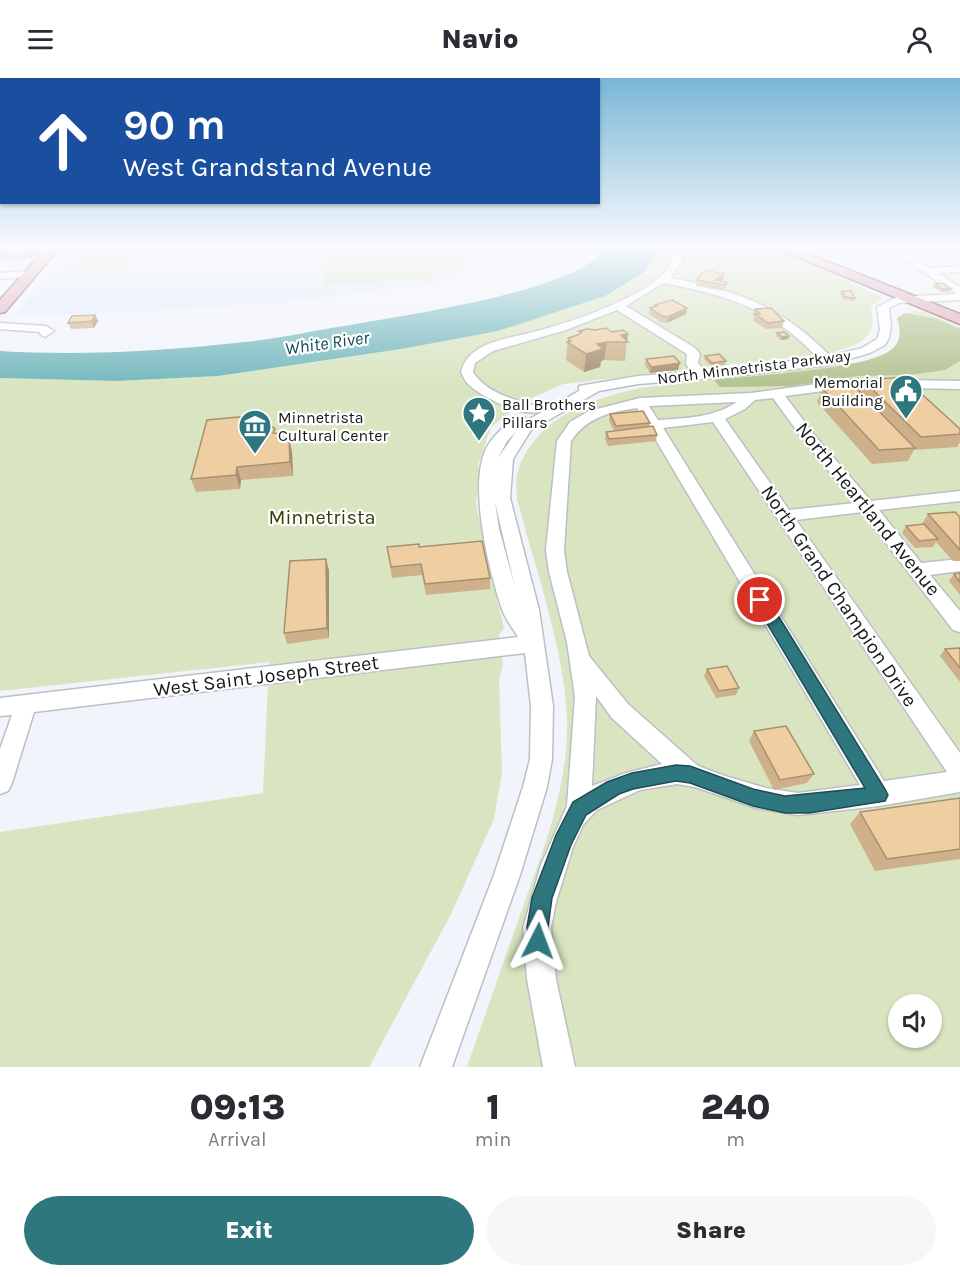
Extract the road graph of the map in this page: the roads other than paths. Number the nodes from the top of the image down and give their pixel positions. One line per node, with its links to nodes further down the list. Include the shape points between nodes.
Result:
1 (14, 293): 8 (main road)
2 (640, 293): 7 (street)
3 (723, 293): 12 (street, via 752,303 792,327)
4 (894, 293): 6 (main road)
5 (960, 297): 6 (street)
6 (913, 301): 9 (main road); 12 (street, North Minnetrista Parkway, via 884,315 886,333 875,347)
7 (618, 306): 13 (street, via 691,351 692,364); 19 (street, via 548,332 490,347 472,360 468,375 473,383 501,400)
8 (0, 309)
9 (960, 319)
10 (0, 326): 11 (street, via 46,329)
11 (45, 333)
12 (828, 361): 13 (street, North Minnetrista Parkway)
13 (702, 375): 15 (street, North Minnetrista Parkway)
14 (960, 385): 16 (street, via 867,382)
15 (594, 388): 19 (street, North Minnetrista Parkway, via 567,392); 29 (street, North Minnetrista Parkway, via 526,427 505,459 502,498 530,610)
16 (776, 393): 17 (street); 23 (street, North Heartland Avenue)
17 (751, 397): 18 (street); 20 (street, via 736,411)
18 (640, 402): 21 (street); 30 (street, via 590,417 573,427 564,441 555,550)
19 (531, 409): 29 (street, North Minnetrista Parkway, via 492,452 485,490 512,611)
20 (718, 419): 21 (street); 25 (street, North Grand Champion Drive)
21 (654, 424): 37 (street)
22 (953, 498): 23 (street); 24 (street)
23 (867, 507): 25 (street); 27 (street, North Heartland Avenue)
24 (960, 512)
25 (784, 516): 33 (street, North Grand Champion Drive)
26 (960, 565): 27 (street)
27 (917, 570): 28 (street, North Heartland Avenue)
28 (960, 625)
29 (533, 645): 31 (street, West Saint Joseph Street); 39 (street, North Minnetrista Parkway, via 543,734 535,787)
30 (580, 658): 34 (street, via 620,711); 38 (street, via 586,697)
31 (26, 704): 32 (street, West Saint Joseph Street); 36 (street)
32 (0, 707)
33 (960, 772)
34 (690, 774): 37 (street, via 785,805); 38 (street, via 632,781)
35 (960, 781): 37 (street)
36 (0, 783)
37 (879, 795)
38 (579, 808): 40 (street, via 542,898 537,927)
39 (436, 1067)
40 (560, 1067)

